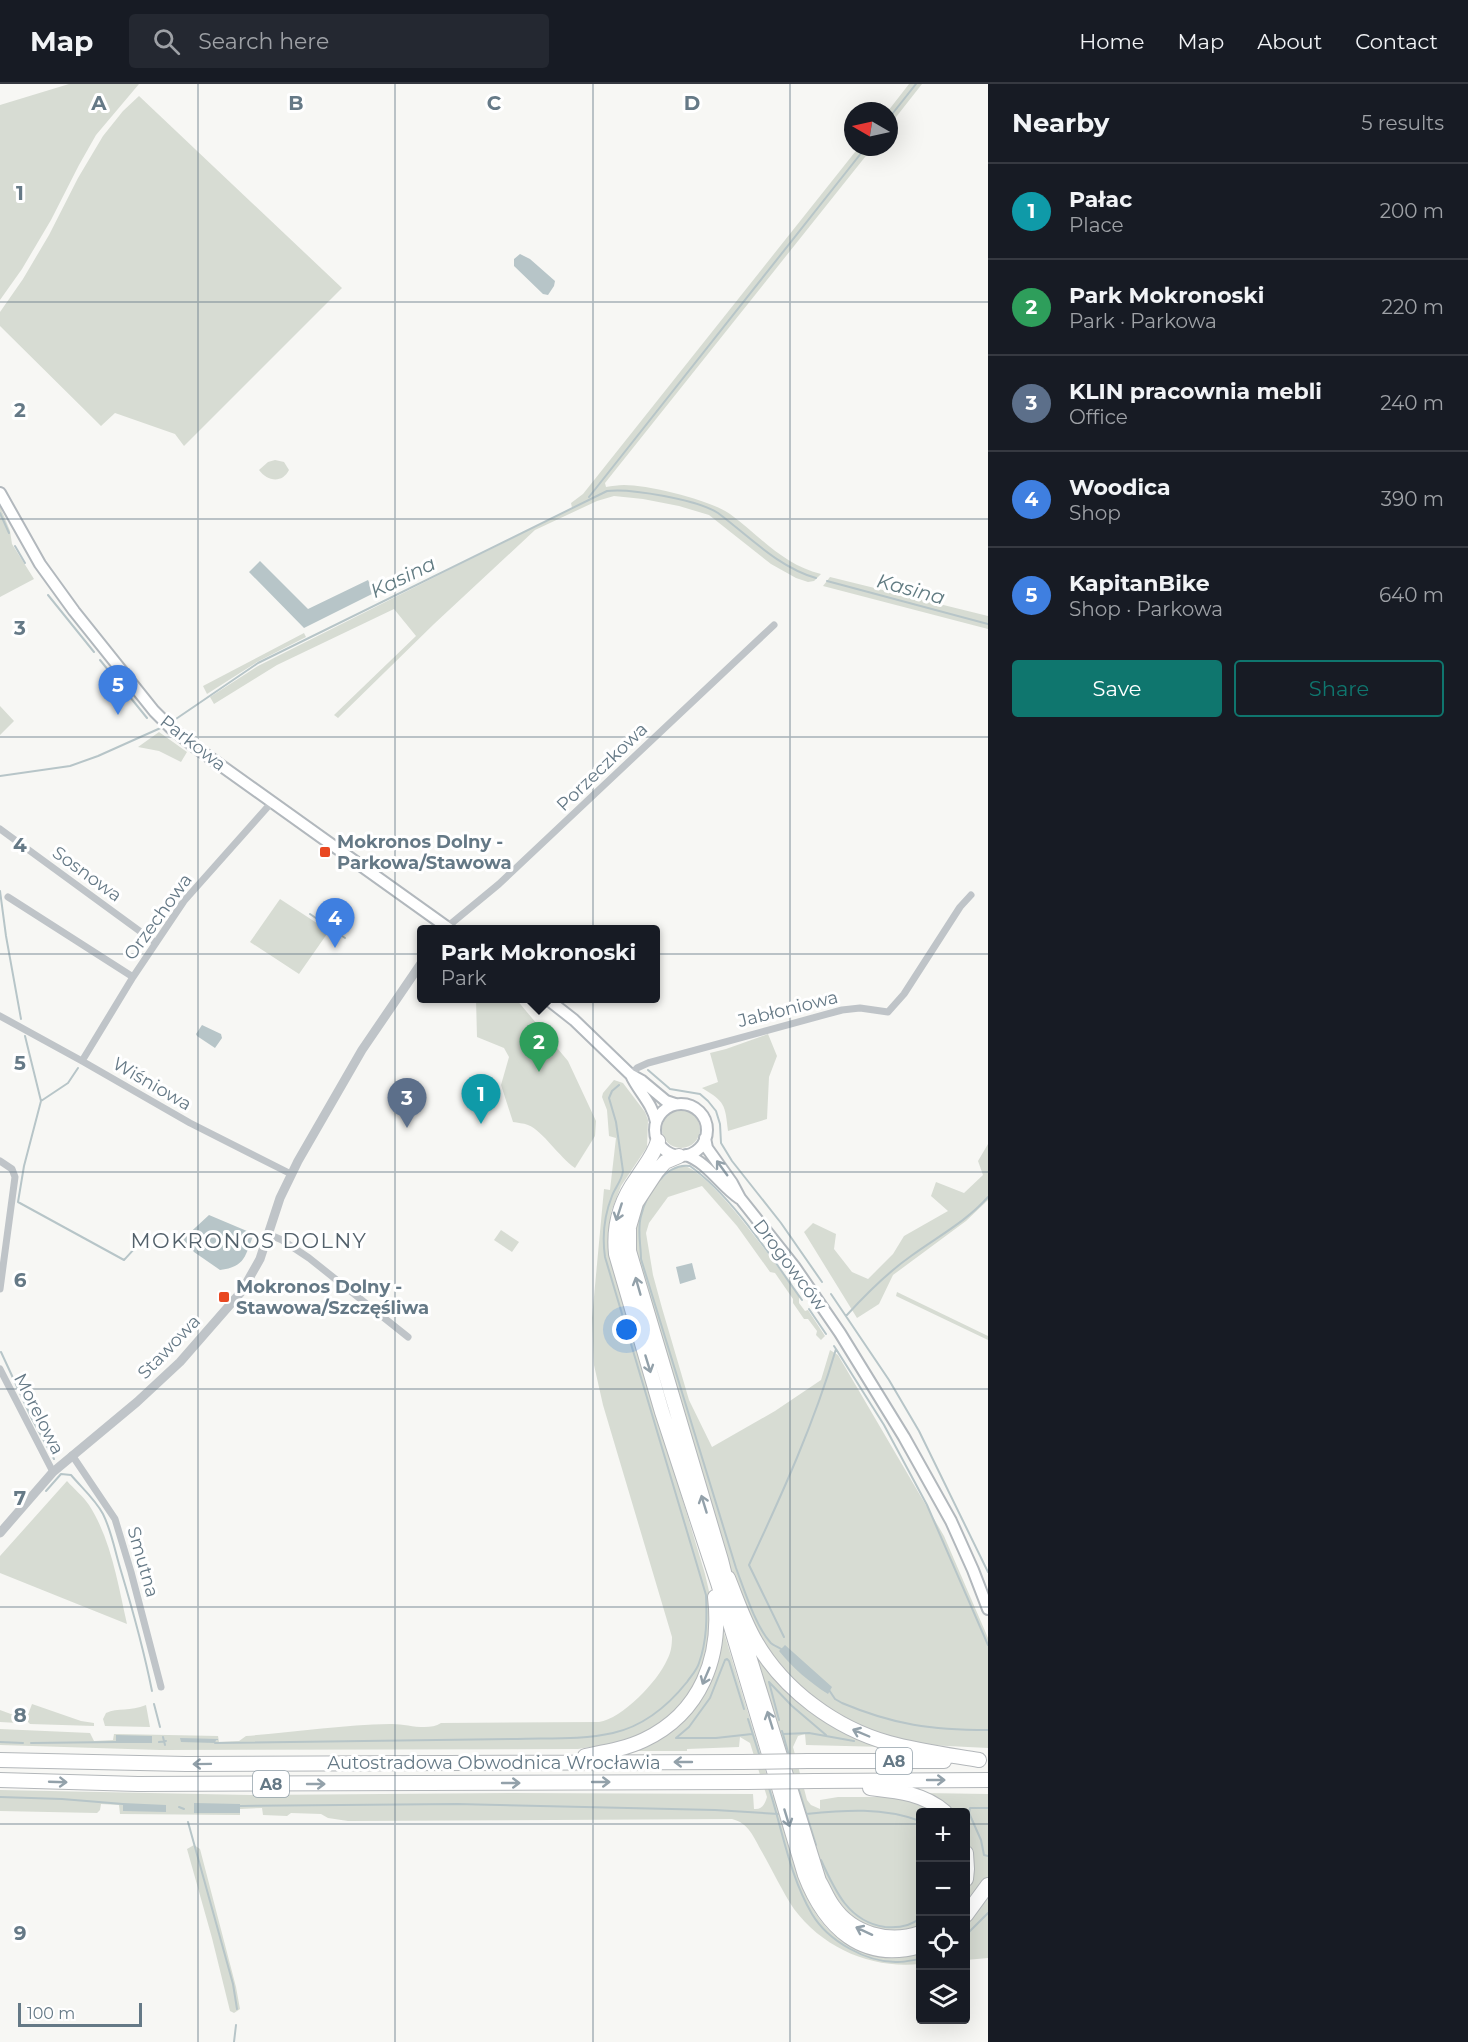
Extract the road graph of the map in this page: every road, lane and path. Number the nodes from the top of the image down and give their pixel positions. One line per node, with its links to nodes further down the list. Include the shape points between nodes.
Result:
1 (0, 493): 3 (main road, Parkowa, via 49,578 164,722)
2 (774, 625): 8 (street, Porzeczkowa)
3 (272, 802): 7 (main road, Parkowa); 9 (street, Orzechowa, via 189,895)
4 (0, 829): 9 (street, Sosnowa)
5 (971, 895): 15 (street, Jabłoniowa, via 888,1012 842,1010 648,1063)
6 (8, 897): 11 (street)
7 (442, 925)
8 (452, 925)
9 (156, 943): 11 (street, Orzechowa)
10 (417, 969): 22 (street, Stawowa, via 357,1058)
11 (133, 977): 14 (street, Orzechowa)
12 (551, 1003): 15 (main road)
13 (0, 1016): 14 (street, Wiśniowa)
14 (82, 1061): 22 (street, Wiśniowa, via 190,1123)
15 (631, 1075): 16 (main road); 17 (main road, via 654,1111)
16 (675, 1104): 17 (main road, via 662,1111); 18 (main road, via 696,1109 702,1116)
17 (656, 1122): 19 (main road)
18 (705, 1138): 20 (main road, via 696,1152); 23 (main road, Drogowców, one-way to 18, via 707,1148)
19 (658, 1141): 20 (main road, via 670,1153); 30 (highway, one-way to 30, via 624,1199 616,1222 615,1243)
20 (683, 1155): 23 (main road, Drogowców, via 695,1158); 32 (highway, one-way to 20, via 629,1251 629,1227 636,1203 665,1162)
21 (0, 1161): 25 (street, via 12,1168 15,1177)
22 (291, 1174): 24 (street, Stawowa)
23 (740, 1198): 33 (main road, Drogowców, via 840,1333 904,1437 951,1521)
24 (268, 1234): 26 (street, via 309,1258); 28 (street, Stawowa, via 249,1280 194,1348 137,1402)
25 (0, 1289)
26 (408, 1337)
27 (0, 1369): 29 (street, Morelowa)
28 (72, 1455): 29 (street, Stawowa); 34 (street, Smutna, via 118,1526)
29 (53, 1472): 31 (street, Stawowa)
30 (698, 1526): 37 (highway, one-way to 37, via 718,1627 713,1658 700,1689 678,1717 642,1741); 45 (highway, one-way to 45, via 816,1900 829,1921 858,1942 891,1950)
31 (0, 1533)
32 (721, 1560): 36 (highway, one-way to 32, via 869,1737 811,1704 782,1678 756,1643); 44 (highway, one-way to 32, via 889,1938 864,1932 842,1916 828,1898)
33 (988, 1609)
34 (161, 1688)
35 (0, 1760): 37 (highway, Autostradowa Obwodnica Wrocławia / A8, one-way to 35, via 140,1764)
36 (984, 1760): 37 (highway, Autostradowa Obwodnica Wrocławia / A8, one-way to 37, bridge)
37 (563, 1761)
38 (0, 1780): 39 (highway, Autostradowa Obwodnica Wrocławia / A8, one-way to 39, bridge, via 138,1784)
39 (835, 1780): 40 (highway, Autostradowa Obwodnica Wrocławia / A8, one-way to 40); 41 (highway, via 910,1794)
40 (988, 1780)
41 (939, 1808)
42 (988, 1885): 43 (highway)
43 (970, 1910)
44 (916, 1934)
45 (916, 1947)

